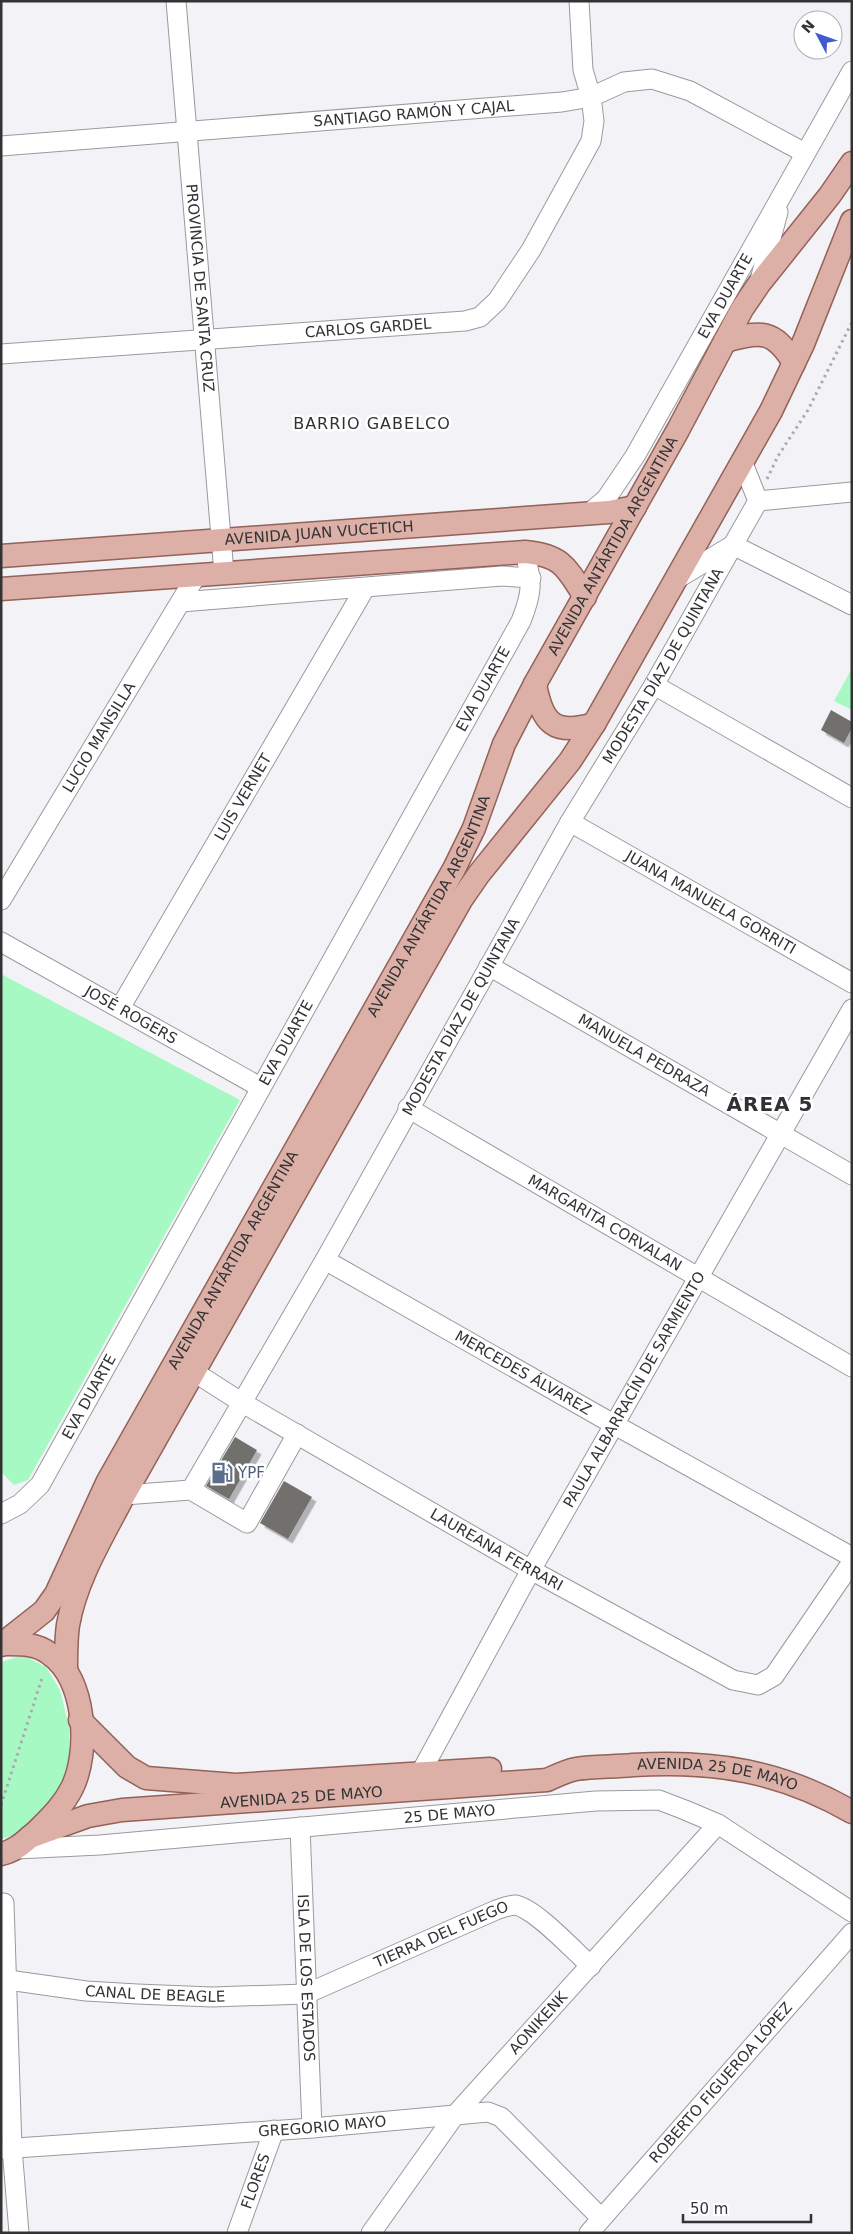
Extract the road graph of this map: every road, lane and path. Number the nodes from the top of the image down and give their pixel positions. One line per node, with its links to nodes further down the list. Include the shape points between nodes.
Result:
1 (176, 1): 5 (street, PROVINCIA DE SANTA CRUZ)
2 (579, 1): 4 (street, CARLOS GARDEL, via 583,70)
3 (852, 71): 7 (street, EVA DUARTE)
4 (591, 97): 5 (street, SANTIAGO RAMÓN Y CAJAL); 7 (street, SANTIAGO RAMÓN Y CAJAL, via 624,82 652,79 690,91); 13 (street, CARLOS GARDEL, via 594,121 591,141 531,250 497,301 480,317 465,321)
5 (187, 132): 6 (street, SANTIAGO RAMÓN Y CAJAL); 13 (street, PROVINCIA DE SANTA CRUZ)
6 (1, 146)
7 (805, 153): 9 (street, EVA DUARTE)
8 (852, 163): 11 (main road, AVENIDA ANTÁRTIDA ARGENTINA)
9 (785, 187): 11 (street); 21 (street, EVA DUARTE, via 635,456 606,500)
10 (852, 221): 16 (main road, AVENIDA ANTÁRTIDA ARGENTINA)
11 (759, 284): 14 (main road, AVENIDA ANTÁRTIDA ARGENTINA)
12 (852, 322): 19 (path, via 808,410 778,456)
13 (204, 341): 15 (street, CARLOS GARDEL); 22 (street, PROVINCIA DE SANTA CRUZ)
14 (725, 341): 16 (main road, via 760,333 778,342); 20 (main road, AVENIDA ANTÁRTIDA ARGENTINA)
15 (1, 354)
16 (794, 363): 17 (main road, AVENIDA ANTÁRTIDA ARGENTINA)
17 (742, 461): 19 (street); 29 (main road, AVENIDA ANTÁRTIDA ARGENTINA)
18 (852, 492): 19 (street)
19 (758, 501): 23 (street, MODESTA DÍAZ DE QUINTANA)
20 (635, 507): 21 (main road, AVENIDA JUAN VUCETICH); 32 (main road, AVENIDA ANTÁRTIDA ARGENTINA)
21 (588, 514): 22 (main road, AVENIDA JUAN VUCETICH)
22 (221, 541): 25 (main road, AVENIDA JUAN VUCETICH); 26 (street, PROVINCIA DE SANTA CRUZ)
23 (733, 545): 29 (street); 34 (street); 36 (street, MODESTA DÍAZ DE QUINTANA)
24 (525, 552): 26 (main road); 28 (street, EVA DUARTE); 32 (main road, via 544,553 558,559)
25 (1, 556)
26 (224, 572): 27 (main road)
27 (196, 576): 31 (main road); 33 (street, LUCIO MANSILLA)
28 (531, 578): 30 (street, via 502,576); 46 (street, EVA DUARTE, via 529,599 520,621)
29 (675, 580): 37 (main road, AVENIDA ANTÁRTIDA ARGENTINA)
30 (365, 588): 33 (street); 44 (street, LUIS VERNET)
31 (1, 589)
32 (586, 597): 35 (main road, AVENIDA ANTÁRTIDA ARGENTINA)
33 (181, 602): 40 (street, LUCIO MANSILLA)
34 (852, 605)
35 (535, 684): 37 (main road, via 542,711 557,726 566,730); 63 (main road, AVENIDA ANTÁRTIDA ARGENTINA, via 504,744 474,828 454,869 107,1484 56,1594 44,1611)
36 (654, 685): 38 (street); 39 (street, MODESTA DÍAZ DE QUINTANA)
37 (594, 724): 53 (main road, AVENIDA ANTÁRTIDA ARGENTINA, via 570,760 461,900)
38 (852, 798)
39 (570, 822): 42 (street, MODESTA DÍAZ DE QUINTANA); 43 (street, JUANA MANUELA GORRITI)
40 (1, 900)
41 (1, 942): 44 (street, JOSÉ ROGERS)
42 (489, 966): 47 (street, MODESTA DÍAZ DE QUINTANA); 48 (street, MANUELA PEDRAZA)
43 (852, 983)
44 (120, 1008): 46 (street, JOSÉ ROGERS)
45 (852, 1010): 48 (street, PAULA ALBARRACÍN DE SARMIENTO)
46 (260, 1087): 59 (street, EVA DUARTE, via 40,1485 20,1504)
47 (408, 1108): 50 (street, MODESTA DÍAZ DE QUINTANA); 51 (street, MARGARITA CORVALAN)
48 (781, 1133): 49 (street, MANUELA PEDRAZA); 51 (street, PAULA ALBARRACÍN DE SARMIENTO)
49 (852, 1175)
50 (325, 1260): 54 (street, MODESTA DÍAZ DE QUINTANA); 55 (street, MERCEDES ÁLVAREZ)
51 (699, 1277): 52 (street, MARGARITA CORVALAN); 55 (street, PAULA ALBARRACÍN DE SARMIENTO)
52 (852, 1367)
53 (194, 1372): 54 (street, LAUREANA FERRARI); 58 (main road, AVENIDA ANTÁRTIDA ARGENTINA)
54 (240, 1402): 56 (street, LAUREANA FERRARI); 57 (street, MODESTA DÍAZ DE QUINTANA)
55 (615, 1425): 60 (street, MERCEDES ÁLVAREZ); 62 (street, PAULA ALBARRACÍN DE SARMIENTO)
56 (296, 1434): 57 (street, via 247,1523); 62 (street, LAUREANA FERRARI)
57 (191, 1490): 58 (street)
58 (124, 1495): 64 (main road, AVENIDA ANTÁRTIDA ARGENTINA, via 74,1602)
59 (1, 1514)
60 (852, 1557)
61 (852, 1562): 62 (street, LAUREANA FERRARI, via 774,1676 758,1685 733,1680)
62 (531, 1570): 67 (street, PAULA ALBARRACÍN DE SARMIENTO)
63 (2, 1645): 64 (main road, via 28,1644)
64 (58, 1660): 65 (main road, via 78,1699); 68 (path)
65 (80, 1720): 67 (main road, AVENIDA 25 DE MAYO, via 127,1767 146,1778 236,1785); 72 (main road, via 82,1756 73,1787 58,1811)
66 (576, 1770): 67 (main road, AVENIDA 25 DE MAYO, via 554,1765); 69 (main road, AVENIDA 25 DE MAYO, via 664,1763 709,1764 760,1772 800,1786); 72 (main road, AVENIDA 25 DE MAYO, via 547,1780 122,1810 88,1816)
67 (421, 1772)
68 (1, 1805)
69 (852, 1812)
70 (718, 1824): 71 (street, 25 DE MAYO, via 659,1800 631,1799); 74 (street, 25 DE MAYO); 76 (street, AONIKENK)
71 (300, 1827): 72 (street, 25 DE MAYO); 78 (street, ISLA DE LOS ESTADOS)
72 (10, 1850)
73 (4, 1903): 77 (street)
74 (852, 1912)
75 (852, 1933): 83 (street, ROBERTO FIGUEROA LÓPEZ)
76 (591, 1966): 78 (street, TIERRA DEL FUEGO, via 548,1926 515,1905 496,1910); 79 (street, AONIKENK)
77 (3, 1979): 78 (street, CANAL DE BEAGLE, via 137,1994 212,1997); 82 (street)
78 (306, 1994): 80 (street, ISLA DE LOS ESTADOS)
79 (456, 2115): 80 (street, GREGORIO MAYO); 83 (street, GREGORIO MAYO, via 488,2112 501,2117); 86 (street, AONIKENK)
80 (312, 2128): 81 (street, GREGORIO MAYO)
81 (274, 2130): 82 (street, GREGORIO MAYO); 85 (street, FLORES)
82 (7, 2148): 84 (street)
83 (595, 2226)
84 (19, 2233)
85 (237, 2233)
86 (371, 2233)

